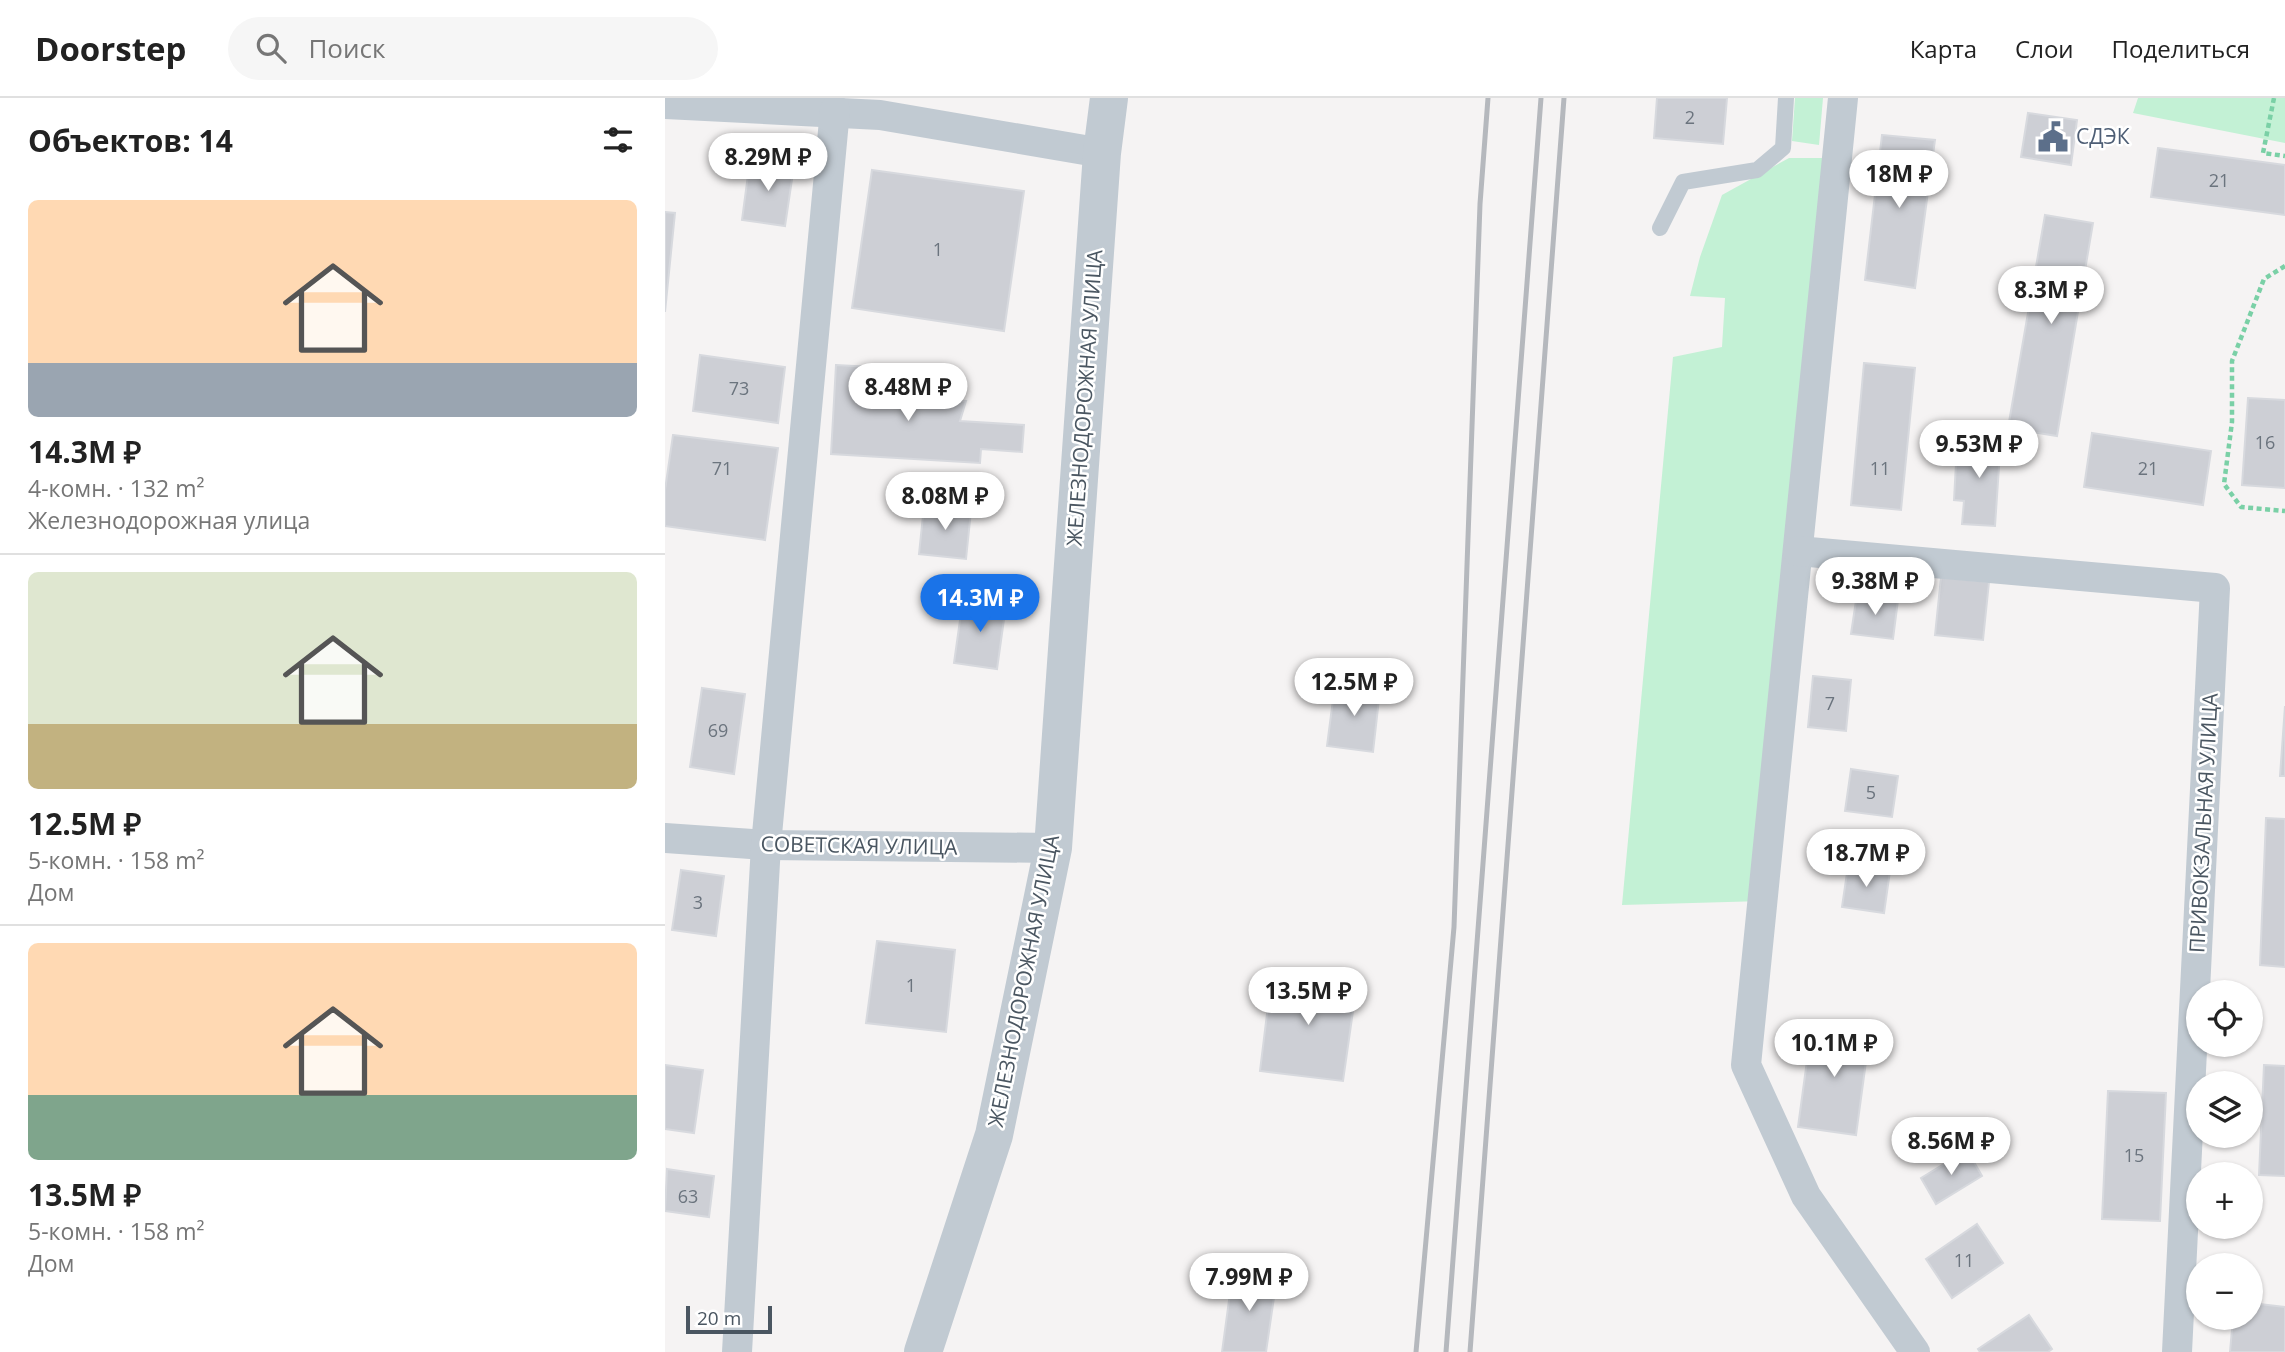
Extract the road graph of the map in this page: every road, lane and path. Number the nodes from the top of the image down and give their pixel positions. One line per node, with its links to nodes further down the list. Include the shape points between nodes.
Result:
1 (1109, 98): 7 (street, ЖЕЛЕЗНОДОРОЖНАЯ УЛИЦА)
2 (1786, 98): 9 (lane, via 1783,148 1757,170 1683,181)
3 (2274, 98): 8 (path, via 2263,153)
4 (1845, 100): 12 (street)
5 (665, 104): 6 (street)
6 (835, 110): 7 (street); 14 (street)
7 (1102, 153): 15 (street, ЖЕЛЕЗНОДОРОЖНАЯ УЛИЦА)
8 (2285, 156)
9 (1660, 228)
10 (2285, 266): 11 (path, via 2264,279 2232,361 2232,422 2224,484 2241,507)
11 (2285, 511)
12 (1798, 551): 18 (street, via 1747,1065 1805,1196); 19 (street, ПРИВОКЗАЛЬНАЯ УЛИЦА, via 2215,588)
13 (665, 838): 14 (street, СОВЕТСКАЯ УЛИЦА)
14 (766, 845): 15 (street, СОВЕТСКАЯ УЛИЦА); 16 (street)
15 (1053, 848): 17 (street, ЖЕЛЕЗНОДОРОЖНАЯ УЛИЦА, via 994,1135)
16 (737, 1352)
17 (923, 1352)
18 (1915, 1352)
19 (2177, 1352)

